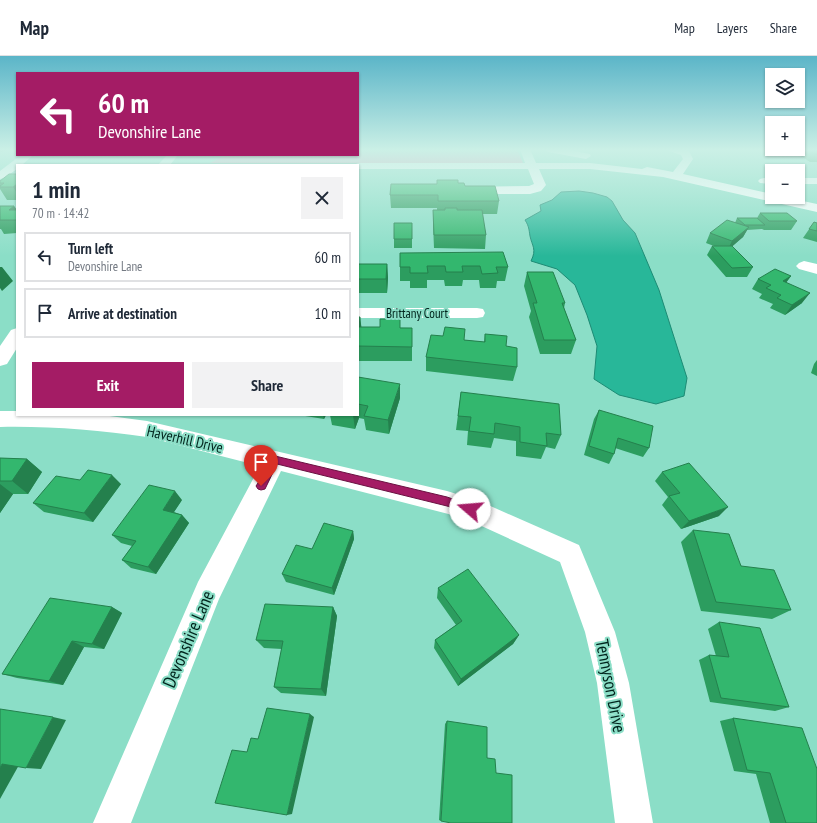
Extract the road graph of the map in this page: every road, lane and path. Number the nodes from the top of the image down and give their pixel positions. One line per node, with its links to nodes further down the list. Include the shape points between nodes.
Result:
1 (450, 185): 2 (street, via 459,190 530,190)
2 (540, 185)
3 (711, 185): 4 (street)
4 (817, 208)
5 (359, 313): 6 (street, Brittany Court)
6 (477, 313)
7 (16, 336): 8 (street)
8 (0, 360)
9 (0, 419): 10 (street, Haverhill Drive)
10 (153, 422): 11 (street, Haverhill Drive)
11 (275, 460): 12 (street, Haverhill Drive, via 470,509); 13 (street, Devonshire Lane, via 208,592)
12 (570, 554): 14 (street, Tennyson Drive, via 600,632 613,683)
13 (112, 823)
14 (634, 823)

